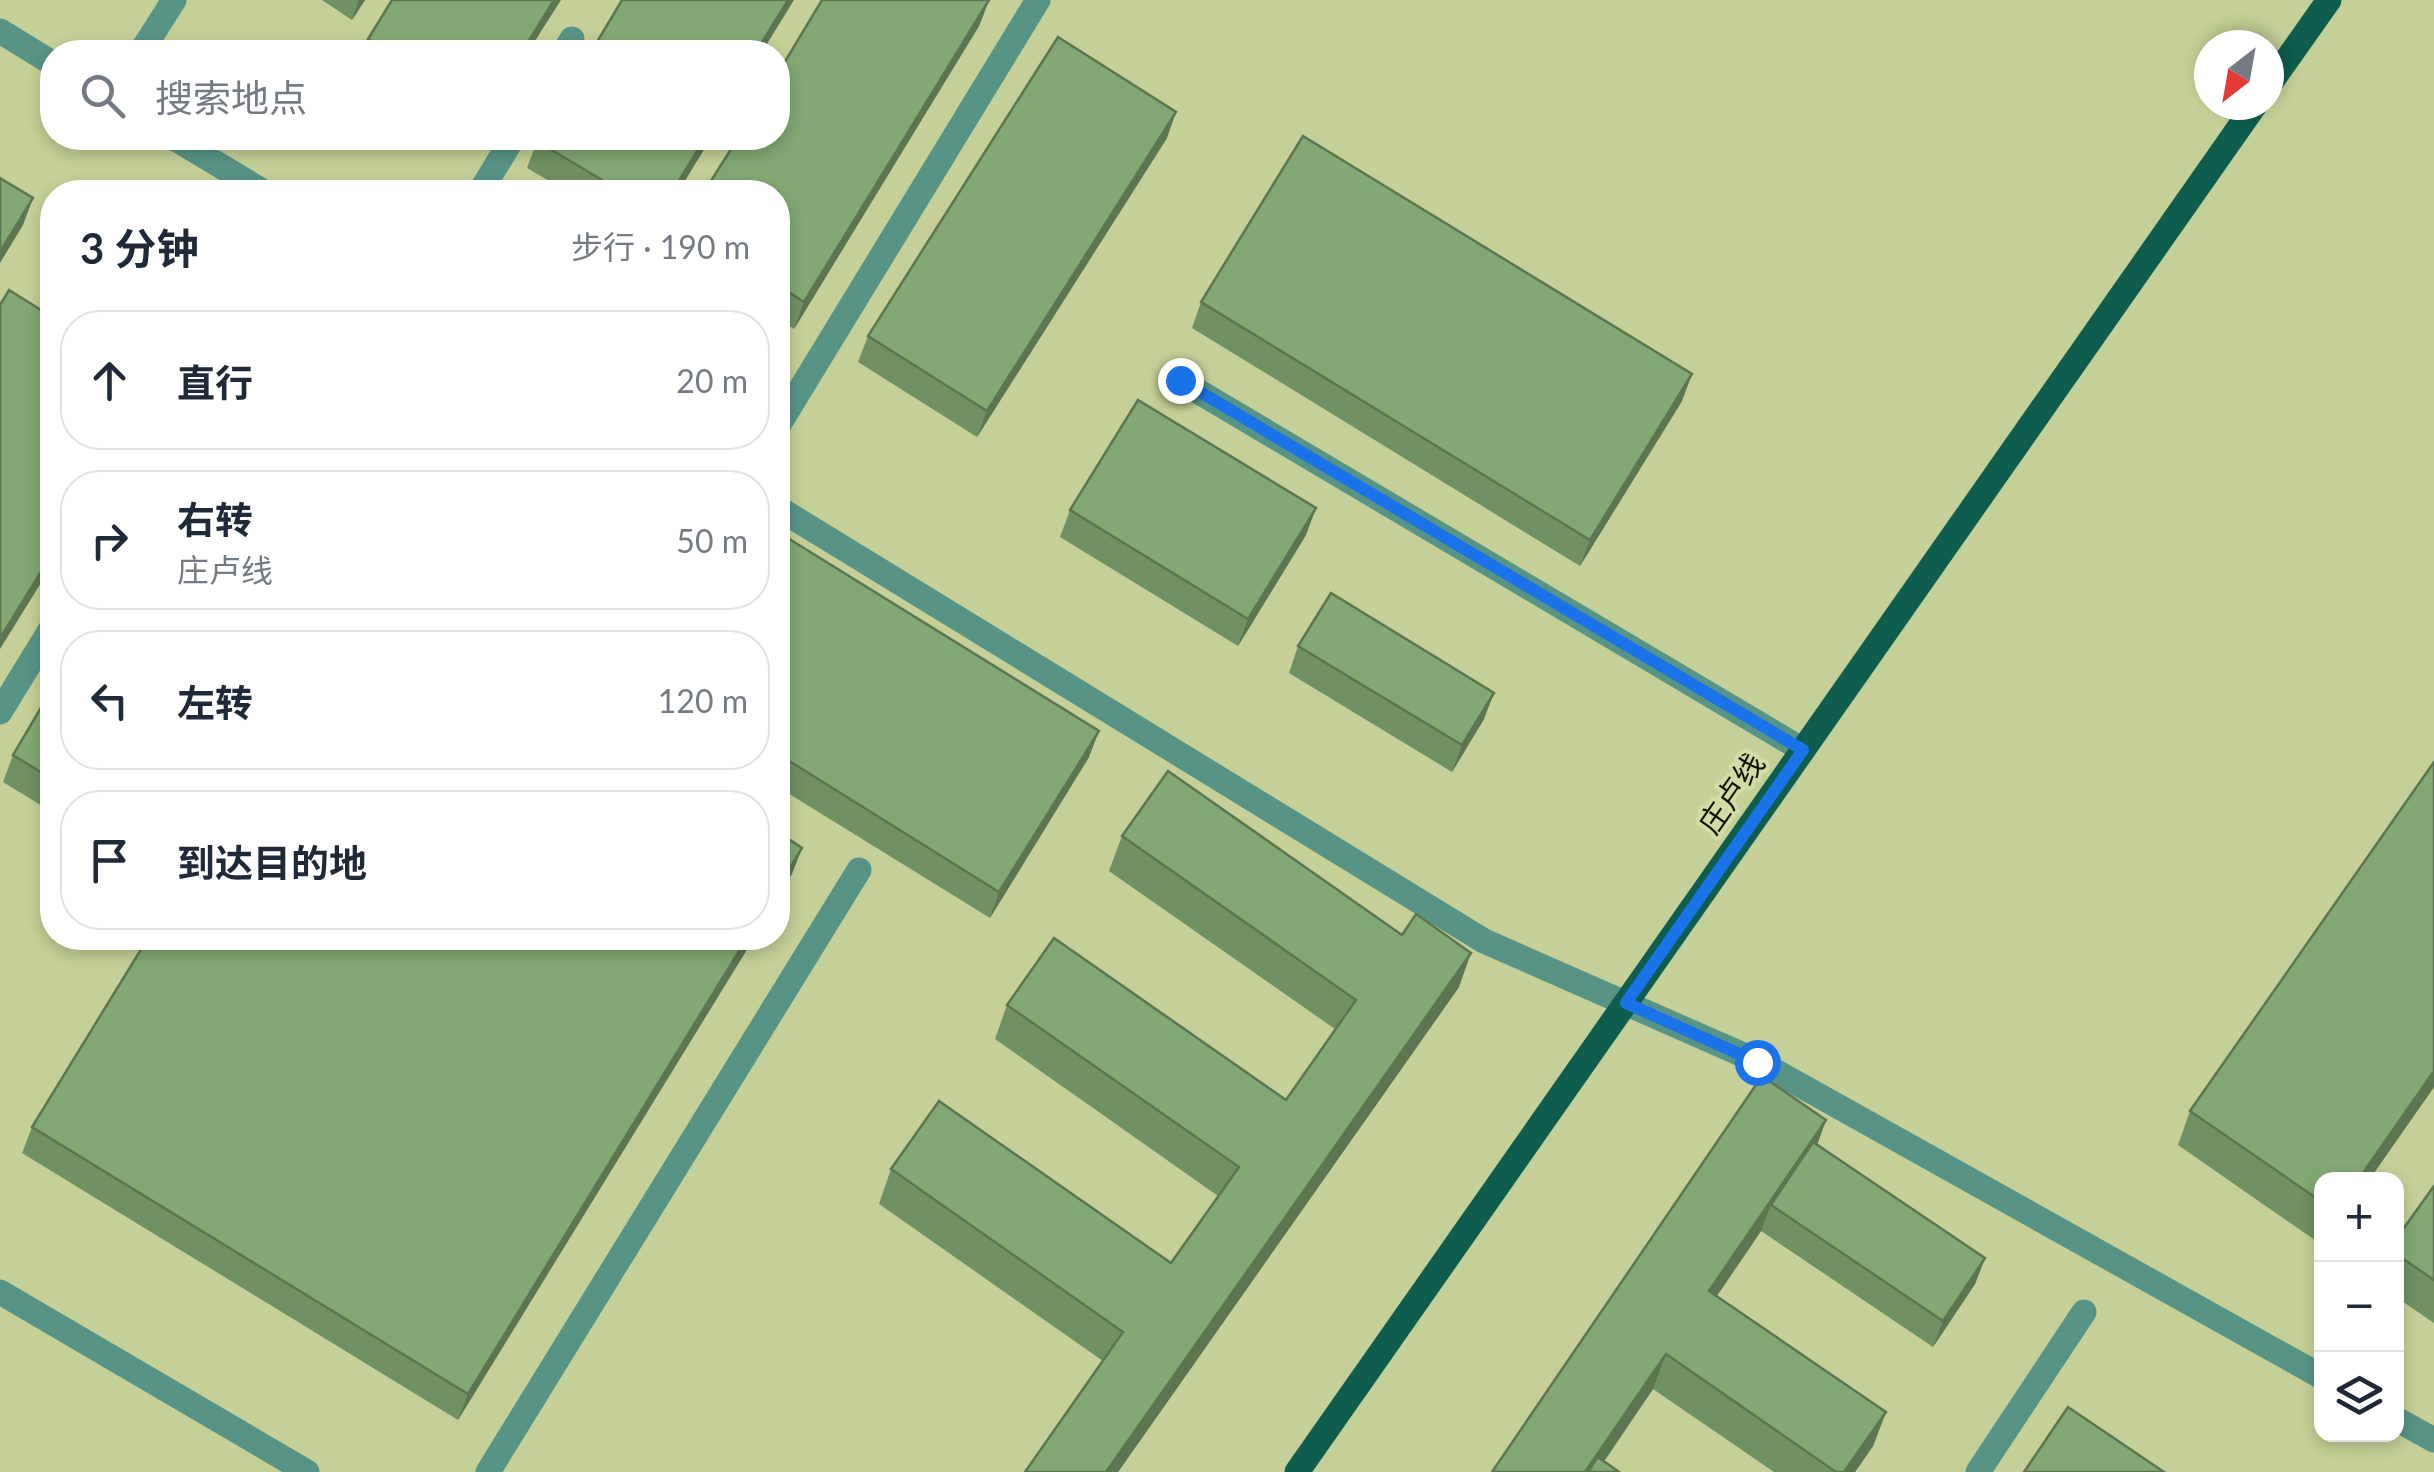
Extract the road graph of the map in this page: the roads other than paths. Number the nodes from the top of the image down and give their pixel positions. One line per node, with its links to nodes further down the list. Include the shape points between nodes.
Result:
1 (174, 0): 5 (street)
2 (1038, 0): 14 (street)
3 (2329, 0): 7 (main road)
4 (0, 31): 6 (street)
5 (149, 40)
6 (40, 56)
7 (2284, 64)
8 (2244, 120): 18 (main road, 庄卢线)
9 (194, 150): 11 (street)
10 (506, 150): 12 (street)
11 (244, 180)
12 (487, 180)
13 (1180, 380): 18 (street)
14 (790, 406)
15 (790, 515): 20 (street, via 1484,941)
16 (40, 647): 17 (street)
17 (0, 712)
18 (1803, 750): 20 (main road, 庄卢线)
19 (858, 870): 27 (street)
20 (1626, 1003): 23 (street, via 1757,1062); 28 (main road, 庄卢线)
21 (0, 1292): 26 (street)
22 (2084, 1312): 29 (street)
23 (2314, 1373)
24 (2404, 1423): 25 (street)
25 (2434, 1440)
26 (307, 1472)
27 (488, 1472)
28 (1297, 1472)
29 (1978, 1472)

